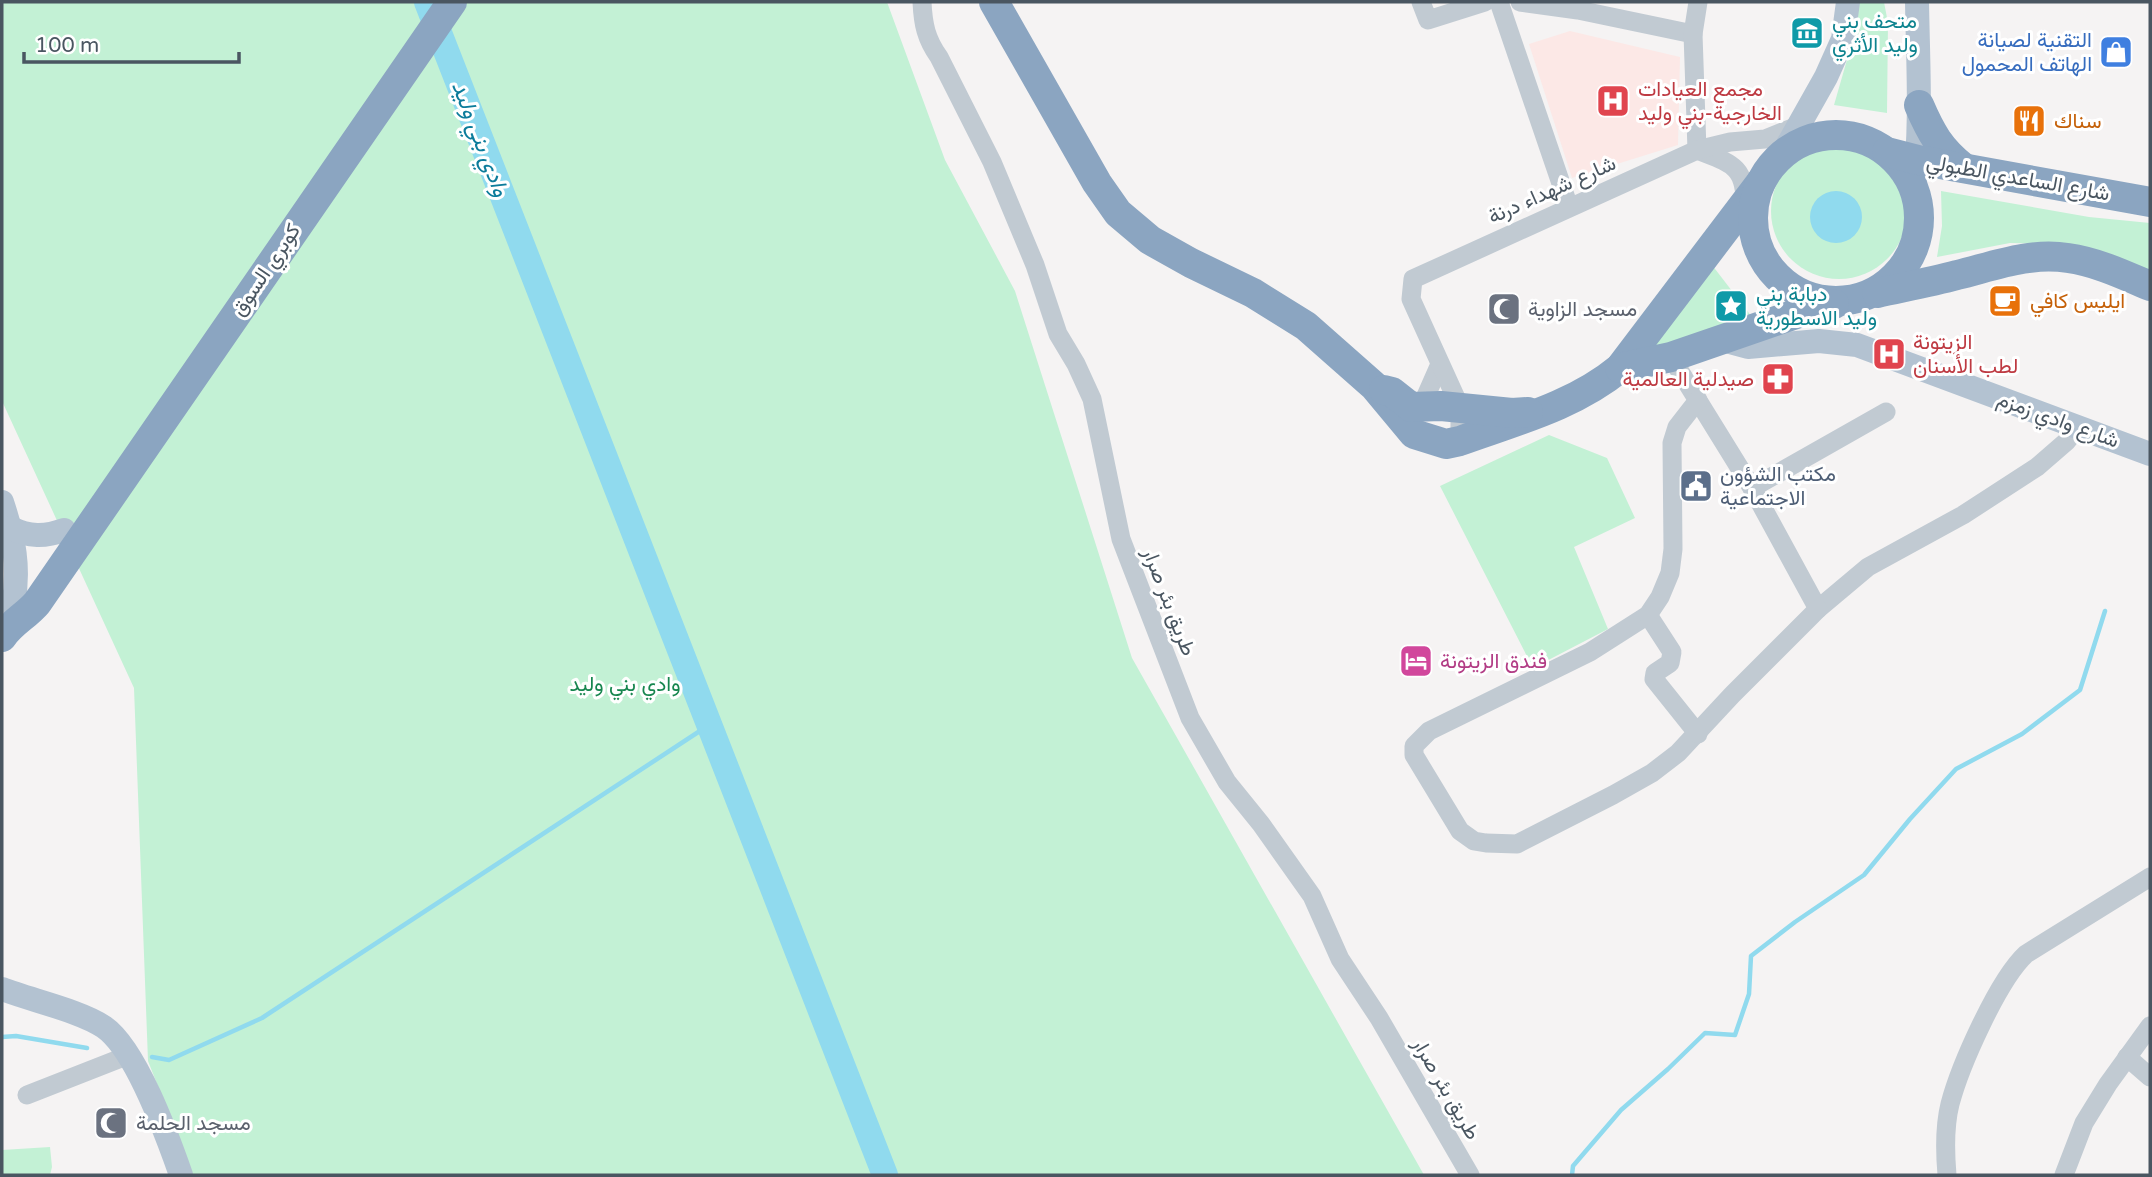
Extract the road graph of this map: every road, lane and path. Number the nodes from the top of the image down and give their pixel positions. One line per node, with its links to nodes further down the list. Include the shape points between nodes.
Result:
1 (427, 2): 41 (highway, كوبري السوق)
2 (452, 2): 41 (highway, كوبري السوق)
3 (922, 2): 54 (street, طريق بئر صرار, via 928,43 992,162 1058,334 1092,399 1121,539 1190,718 1227,782 1312,896 1340,959)
4 (994, 2): 34 (highway, via 1118,214 1150,240 1296,319)
5 (1422, 2): 6 (street, via 1428,20)
6 (1485, 2)
7 (1499, 2): 23 (street)
8 (1532, 2): 12 (street)
9 (1698, 2): 12 (street)
10 (1848, 2): 14 (main road, via 1843,39)
11 (1917, 2): 13 (main road)
12 (1693, 34): 15 (street)
13 (1919, 105): 18 (main road); 19 (highway, via 1931,134)
14 (1800, 125): 15 (street, شارع شهداء درنة, via 1765,139); 17 (main road)
15 (1697, 150): 21 (street, via 1739,171); 23 (street, شارع شهداء درنة)
16 (1887, 152): 17 (highway, via 1863,139 1836,134 1810,139); 18 (highway, شارع الساعدي الطبولي); 20 (highway, via 1902,167)
17 (1782, 155): 21 (highway)
18 (1918, 160): 19 (highway, شارع الساعدي الطبولي); 20 (main road)
19 (1964, 168): 22 (highway, شارع الساعدي الطبولي)
20 (1914, 190): 25 (highway, via 1918,232 1910,255 1897,275)
21 (1753, 193): 25 (highway, via 1753,230 1773,273 1798,293 1818,300); 29 (highway)
22 (2150, 202)
23 (1569, 207): 28 (street, شارع شهداء درنة, via 1413,279 1411,299)
24 (2150, 286): 25 (highway, via 2091,262 2042,256)
25 (1856, 298): 26 (highway)
26 (1722, 340): 27 (highway); 35 (main road, شارع وادي زمزم, via 1748,347 1819,341 1857,345)
27 (1671, 357): 29 (highway); 30 (street)
28 (1440, 364): 31 (street); 34 (street)
29 (1620, 368): 32 (highway, via 1600,385)
30 (1698, 400): 38 (street); 43 (street, via 1677,427 1672,443 1670,573)
31 (1461, 407): 32 (highway, via 1512,413); 34 (highway); 36 (street)
32 (1549, 410): 36 (highway)
33 (1886, 412): 38 (street)
34 (1415, 419): 36 (highway, via 1423,439 1446,444)
35 (2078, 427): 37 (main road, شارع وادي زمزم); 42 (street, via 2037,467 1868,568)
36 (1460, 441)
37 (2150, 453)
38 (1752, 488): 42 (street)
39 (2, 502): 40 (main road)
40 (11, 528): 41 (main road, via 32,536); 44 (main road, via 17,559)
41 (73, 535): 44 (highway, via 31,610)
42 (1818, 609): 45 (street)
43 (1648, 615): 45 (street, via 1672,653 1670,663 1654,679); 45 (street, via 1590,652 1429,731 1414,746 1414,755 1461,831 1486,844 1517,844 1652,773)
44 (8, 622)
45 (1698, 734)
46 (2150, 877): 55 (street, via 2014,965 1962,1070 1950,1105 1945,1133)
47 (2, 989): 49 (main road, via 87,1018 104,1027)
48 (2150, 1026): 50 (street)
49 (129, 1055): 52 (street); 53 (main road)
50 (2127, 1057): 51 (street); 56 (street, via 2084,1123)
51 (2150, 1077)
52 (27, 1095)
53 (181, 1175)
54 (1470, 1175)
55 (1948, 1175)
56 (2064, 1175)

